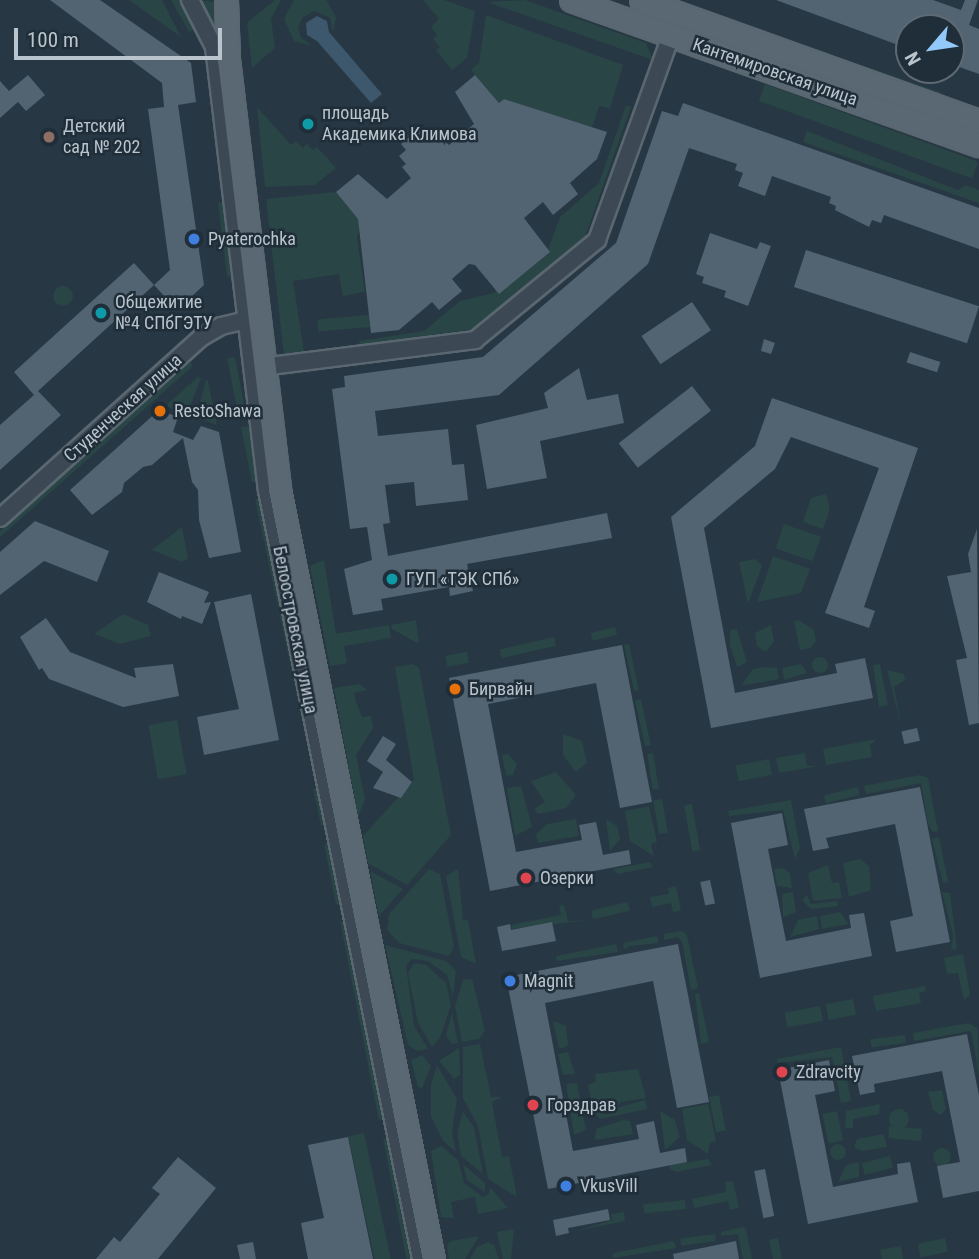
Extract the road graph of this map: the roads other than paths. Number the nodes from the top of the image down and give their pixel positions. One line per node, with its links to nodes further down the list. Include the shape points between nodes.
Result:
1 (190, 0): 8 (street, Белоостровская улица, via 216,60)
2 (226, 0): 8 (main road, Белоостровская улица)
3 (571, 0): 5 (main road, Кантемировская улица)
4 (641, 0): 6 (main road, Кантемировская улица)
5 (671, 36): 7 (main road, Кантемировская улица); 9 (street, via 597,240 475,340)
6 (979, 121)
7 (979, 145)
8 (251, 318): 9 (main road, Белоостровская улица); 10 (street, Студенческая улица, via 202,337); 11 (street, Белоостровская улица, via 267,491)
9 (262, 367): 12 (main road, Белоостровская улица, via 286,526)
10 (0, 518)
11 (421, 1259)
12 (433, 1259)

